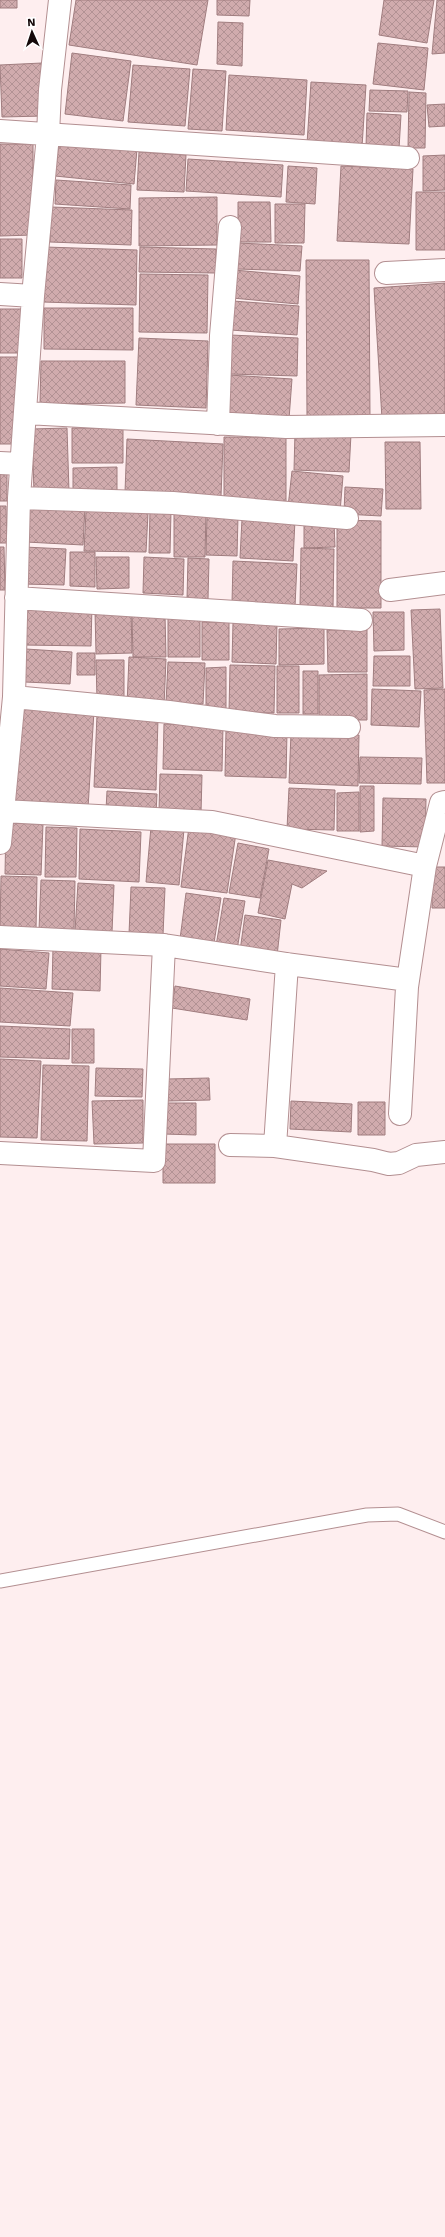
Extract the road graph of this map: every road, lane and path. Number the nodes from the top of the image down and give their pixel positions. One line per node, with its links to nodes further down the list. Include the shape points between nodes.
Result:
1 (60, 0): 3 (street)
2 (0, 131): 3 (street)
3 (48, 135): 4 (street); 9 (street)
4 (408, 158)
5 (230, 227): 11 (street, via 221,336)
6 (445, 270): 7 (street)
7 (386, 273)
8 (0, 294): 9 (street)
9 (33, 296): 10 (street)
10 (26, 413): 11 (street); 13 (street)
11 (218, 424): 12 (street, via 286,427)
12 (445, 425)
13 (11, 463): 14 (street)
14 (20, 498): 15 (street, via 173,503); 18 (street)
15 (346, 518)
16 (445, 583): 17 (street)
17 (390, 590)
18 (16, 598): 19 (street); 20 (street)
19 (361, 620)
20 (8, 627): 21 (street)
21 (14, 697): 22 (street, via 169,712 275,726); 24 (street)
22 (348, 727)
23 (445, 802): 26 (street, via 441,803)
24 (3, 811): 25 (street); 26 (street, via 212,822)
25 (0, 843)
26 (425, 866): 30 (street)
27 (0, 937): 28 (street)
28 (164, 945): 29 (street); 35 (street, via 154,1161)
29 (287, 964): 30 (street); 33 (street)
30 (408, 980): 31 (street)
31 (400, 1114)
32 (230, 1145): 33 (street)
33 (275, 1146): 34 (street, via 389,1164 399,1163 416,1155)
34 (445, 1152)
35 (0, 1153)
36 (445, 1532): 37 (lane, via 398,1514 367,1515)
37 (0, 1581)

